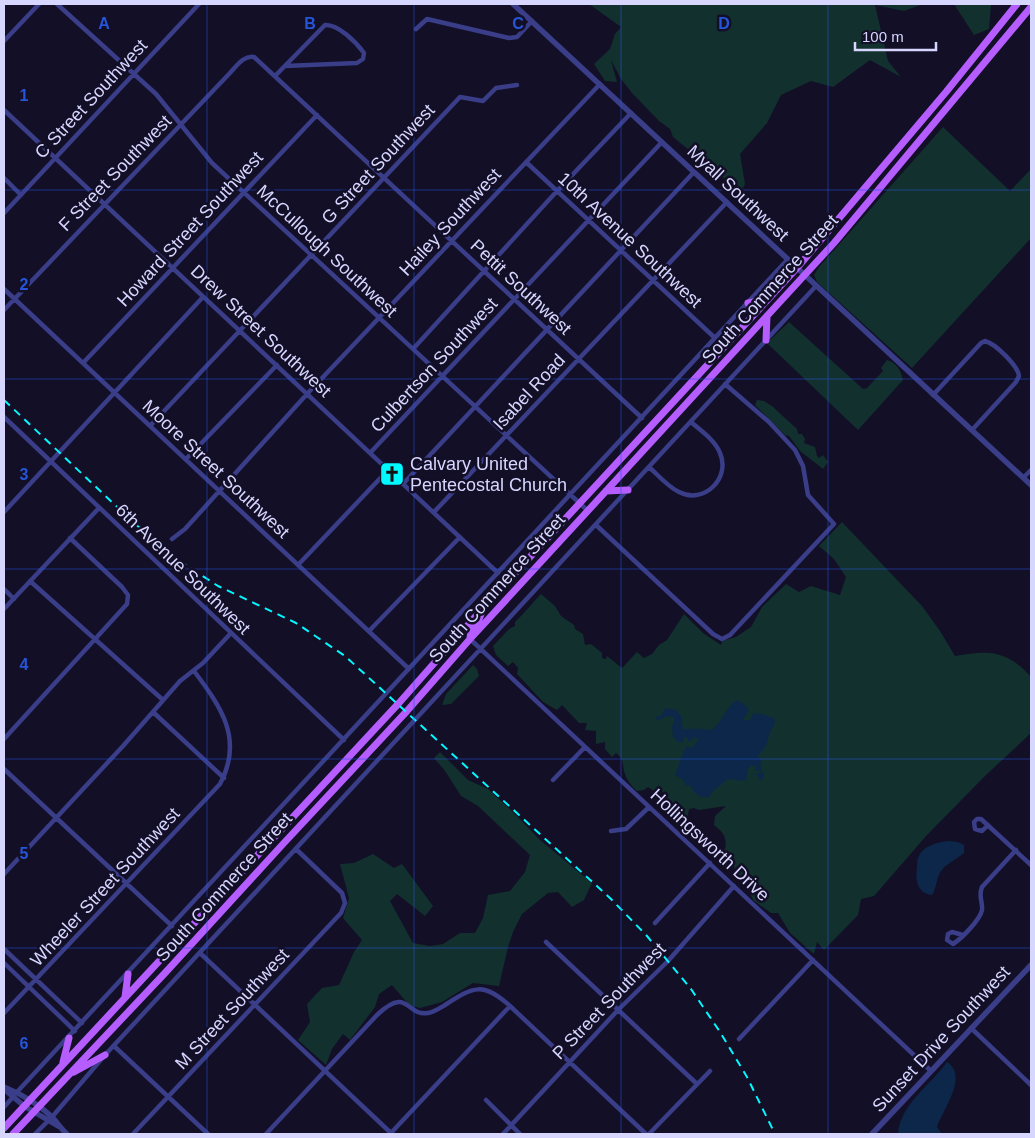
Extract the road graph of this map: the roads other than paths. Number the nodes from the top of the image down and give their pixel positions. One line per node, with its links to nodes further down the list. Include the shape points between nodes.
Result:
1 (39, 4): 9 (street)
2 (57, 4): 12 (street, McCullough Southwest)
3 (199, 4): 12 (street, C Street Southwest)
4 (513, 4): 7 (street, Myall Southwest)
5 (1017, 4): 38 (main road, South Commerce Street)
6 (1031, 7): 40 (main road, South Commerce Street)
7 (532, 21): 8 (street, via 516,37 509,38 426,19); 14 (street, Myall Southwest)
8 (416, 29)
9 (4, 41)
10 (249, 56): 13 (street, Pettit Southwest); 19 (street, F Street Southwest)
11 (285, 66): 11 (street, via 325,25 338,28 364,53 363,59 357,63); 13 (street)
12 (134, 72): 19 (street, McCullough Southwest); 21 (street, C Street Southwest)
13 (275, 76): 18 (street, Pettit Southwest)
14 (600, 84): 17 (street, Myall Southwest); 22 (street, Hailey Southwest)
15 (517, 85): 24 (street, G Street Southwest, via 496,88 483,101 460,97)
16 (4, 110): 21 (street, Drew Street Southwest)
17 (631, 113): 20 (street, Myall Southwest); 26 (street)
18 (317, 114): 24 (street, Pettit Southwest); 27 (street, Howard Street Southwest)
19 (180, 124): 27 (street, McCullough Southwest, via 212,163); 30 (street, F Street Southwest)
20 (662, 142): 23 (street, Myall Southwest); 32 (street, Culbertson Southwest)
21 (55, 158): 28 (street, C Street Southwest); 30 (street, Drew Street Southwest)
22 (526, 162): 26 (street, 10th Avenue Southwest); 33 (street, Hailey Southwest)
23 (694, 172): 29 (street, Myall Southwest); 34 (street)
24 (385, 177): 33 (street, Pettit Southwest); 35 (street, G Street Southwest)
25 (4, 178): 28 (street)
26 (557, 191): 32 (street, 10th Avenue Southwest); 39 (street)
27 (243, 192): 35 (street, McCullough Southwest); 37 (street, Howard Street Southwest)
28 (21, 195): 31 (street, C Street Southwest)
29 (727, 202): 36 (street, Myall Southwest); 41 (street, Isabel Road)
30 (104, 204): 37 (street, Drew Street Southwest); 45 (street, F Street Southwest)
31 (4, 213)
32 (588, 220): 34 (street, 10th Avenue Southwest); 46 (street, Culbertson Southwest)
33 (451, 241): 39 (street, Pettit Southwest); 51 (street, Hailey Southwest)
34 (620, 250): 41 (street, 10th Avenue Southwest); 53 (street)
35 (310, 255): 51 (street, McCullough Southwest); 52 (street, G Street Southwest)
36 (788, 259): 38 (street, Myall Southwest); 48 (street)
37 (172, 268): 44 (street, Drew Street Southwest); 58 (street, Howard Street Southwest)
38 (797, 268): 40 (street, Myall Southwest); 47 (main road, South Commerce Street)
39 (484, 271): 46 (street, Pettit Southwest); 56 (street)
40 (805, 275): 42 (street, Myall Southwest); 50 (main road, South Commerce Street)
41 (653, 280): 54 (street, 10th Avenue Southwest); 57 (street, Isabel Road)
42 (816, 286): 55 (street); 64 (street, Myall Southwest)
43 (4, 289): 45 (street, Moore Street Southwest)
44 (204, 297): 52 (street, Drew Street Southwest); 62 (street)
45 (14, 298): 49 (street, F Street Southwest); 58 (street, Moore Street Southwest)
46 (514, 299): 53 (street, Pettit Southwest); 60 (street, Culbertson Southwest)
47 (768, 299): 48 (main road); 85 (main road, South Commerce Street)
48 (748, 303): 54 (street)
49 (4, 310)
50 (767, 316): 55 (main road); 83 (main road, South Commerce Street)
51 (379, 318): 56 (street, McCullough Southwest); 63 (street, Hailey Southwest)
52 (240, 330): 59 (street, Drew Street Southwest); 69 (street, G Street Southwest)
53 (547, 330): 57 (street, Pettit Southwest); 65 (street)
54 (715, 338): 67 (street)
55 (766, 340): 61 (street)
56 (413, 349): 60 (street, McCullough Southwest)
57 (579, 359): 67 (street, Pettit Southwest); 71 (street, Isabel Road)
58 (83, 363): 62 (street, Moore Street Southwest)
59 (277, 365): 63 (street, Drew Street Southwest); 73 (street)
60 (442, 376): 65 (street, McCullough Southwest); 72 (street, Culbertson Southwest)
61 (725, 384): 68 (street); 90 (street, via 785,438 798,454 808,495 834,524 727,638 722,639)
62 (115, 393): 69 (street, Moore Street Southwest); 74 (street)
63 (307, 394): 72 (street, Drew Street Southwest); 82 (street, Hailey Southwest)
64 (933, 395): 70 (street, Myall Southwest); 70 (street, via 981,343 991,343 1016,367 1019,376)
65 (475, 407): 71 (street, McCullough Southwest); 79 (street)
66 (4, 418): 74 (street, 6th Avenue Southwest)
67 (642, 418): 84 (street)
68 (691, 422): 75 (street); 75 (street, via 714,442 720,452 722,470 715,486 703,494 685,495)
69 (150, 426): 73 (street, Moore Street Southwest)
70 (972, 430): 78 (street, Myall Southwest)
71 (506, 436): 84 (street, McCullough Southwest); 89 (street, Isabel Road)
72 (370, 453): 76 (street, Drew Street Southwest)
73 (186, 459): 82 (street, Moore Street Southwest)
74 (51, 462): 86 (street, 6th Avenue Southwest); 88 (street)
75 (649, 467): 81 (street)
76 (388, 470): 79 (street, Drew Street Southwest); 94 (street)
77 (1031, 470): 78 (street)
78 (1023, 478): 80 (street, Myall Southwest)
79 (403, 484): 89 (street, Drew Street Southwest)
80 (1031, 485)
81 (628, 490): 83 (main road); 90 (street)
82 (220, 491): 93 (street, Hailey Southwest); 94 (street, Moore Street Southwest)
83 (606, 491): 87 (main road, South Commerce Street)
84 (570, 495): 85 (street, McCullough Southwest); 95 (street)
85 (579, 504): 87 (street, McCullough Southwest); 100 (main road, South Commerce Street)
86 (99, 508): 92 (street); 102 (street, 6th Avenue Southwest)
87 (588, 511): 103 (main road, South Commerce Street)
88 (4, 512)
89 (434, 512): 91 (street, Drew Street Southwest)
90 (596, 525): 105 (street)
91 (460, 537): 95 (street, Drew Street Southwest); 101 (street)
92 (70, 538): 96 (street); 104 (street, via 128,595 127,604)
93 (172, 539)
94 (298, 565): 101 (street, Moore Street Southwest)
95 (498, 573): 106 (street)
96 (30, 581): 98 (street); 104 (street)
97 (4, 590): 98 (street)
98 (14, 599): 99 (street)
99 (4, 609)
100 (482, 609): 103 (main road); 139 (main road, South Commerce Street)
101 (369, 631): 106 (street, Moore Street Southwest)
102 (231, 633): 107 (street); 111 (street, 6th Avenue Southwest)
103 (470, 639): 105 (street, Hollingsworth Drive); 156 (main road, South Commerce Street, via 179,959)
104 (95, 640): 108 (street); 110 (street)
105 (481, 649): 112 (street, Hollingsworth Drive); 120 (street)
106 (409, 669): 111 (street)
107 (194, 671): 108 (street); 114 (street, via 216,700 229,729 231,755)
108 (163, 700): 109 (street)
109 (153, 712): 114 (street); 117 (street)
110 (4, 739)
111 (344, 740): 128 (street)
112 (585, 747): 115 (street); 116 (street, Hollingsworth Drive)
113 (4, 769): 117 (street)
114 (224, 778): 125 (street, Wheeler Street Southwest)
115 (553, 780)
116 (649, 808): 119 (street, via 626,829); 122 (street, Hollingsworth Drive)
117 (56, 818): 124 (street); 125 (street)
118 (988, 825): 121 (street)
119 (611, 831)
120 (296, 849): 132 (street); 140 (street, M Street Southwest, via 339,890 345,900 343,910)
121 (1016, 850): 123 (street); 129 (street, via 982,887 979,893 980,917)
122 (710, 863): 126 (street, Hollingsworth Drive); 127 (street)
123 (1031, 865)
124 (4, 874)
125 (127, 884): 128 (street); 137 (street, Wheeler Street Southwest)
126 (734, 886): 133 (street, Hollingsworth Drive); 142 (street, P Street Southwest)
127 (655, 923)
128 (172, 926): 136 (street)
129 (963, 935)
130 (546, 942): 142 (street)
131 (4, 949): 137 (street)
132 (200, 952): 140 (street); 149 (street)
133 (813, 960): 148 (street); 155 (street, Hollingsworth Drive)
134 (4, 963): 138 (street)
135 (1031, 965): 145 (street, Sunset Drive Southwest)
136 (128, 974): 139 (main road); 144 (street)
137 (36, 979): 138 (street, Wheeler Street Southwest); 144 (street)
138 (29, 987): 143 (street, Wheeler Street Southwest); 146 (street)
139 (125, 998): 152 (main road, South Commerce Street)
140 (255, 1004): 153 (street); 161 (street, M Street Southwest)
141 (510, 1006): 151 (street); 153 (street, via 498,996 482,990 470,991 428,1013 419,1012 404,1003 392,1003); 176 (street)
142 (618, 1010): 151 (street, P Street Southwest); 157 (street)
143 (4, 1013)
144 (82, 1023): 146 (street)
145 (971, 1028): 155 (street, Sunset Drive Southwest); 158 (street)
146 (75, 1031): 147 (street)
147 (68, 1038): 152 (main road); 160 (street)
148 (739, 1038)
149 (114, 1046): 150 (street); 161 (street)
150 (105, 1055): 156 (main road); 167 (street)
151 (570, 1062): 168 (street, P Street Southwest); 179 (street)
152 (62, 1064): 162 (main road, South Commerce Street)
153 (325, 1071): 175 (street); 176 (street)
154 (710, 1071): 157 (street)
155 (931, 1071): 180 (street, Sunset Drive Southwest)
156 (69, 1074): 166 (main road, South Commerce Street)
157 (697, 1084): 179 (street)
158 (1031, 1085)
159 (4, 1088): 160 (street)
160 (15, 1095): 162 (street); 164 (street); 165 (street)
161 (168, 1097): 173 (street, M Street Southwest); 174 (street)
162 (29, 1100): 164 (main road, South Commerce Street); 166 (street)
163 (486, 1100): 168 (street)
164 (24, 1106): 166 (street); 169 (main road, South Commerce Street)
165 (4, 1107)
166 (37, 1109): 167 (street); 170 (main road, South Commerce Street)
167 (50, 1119): 171 (street); 172 (street)
168 (511, 1125): 177 (street, P Street Southwest); 178 (street)
169 (4, 1128)
170 (13, 1134)
171 (35, 1134)
172 (67, 1134)
173 (133, 1134)
174 (208, 1134)
175 (266, 1134)
176 (391, 1134)
177 (502, 1134)
178 (520, 1134)
179 (648, 1134)
180 (872, 1134)

